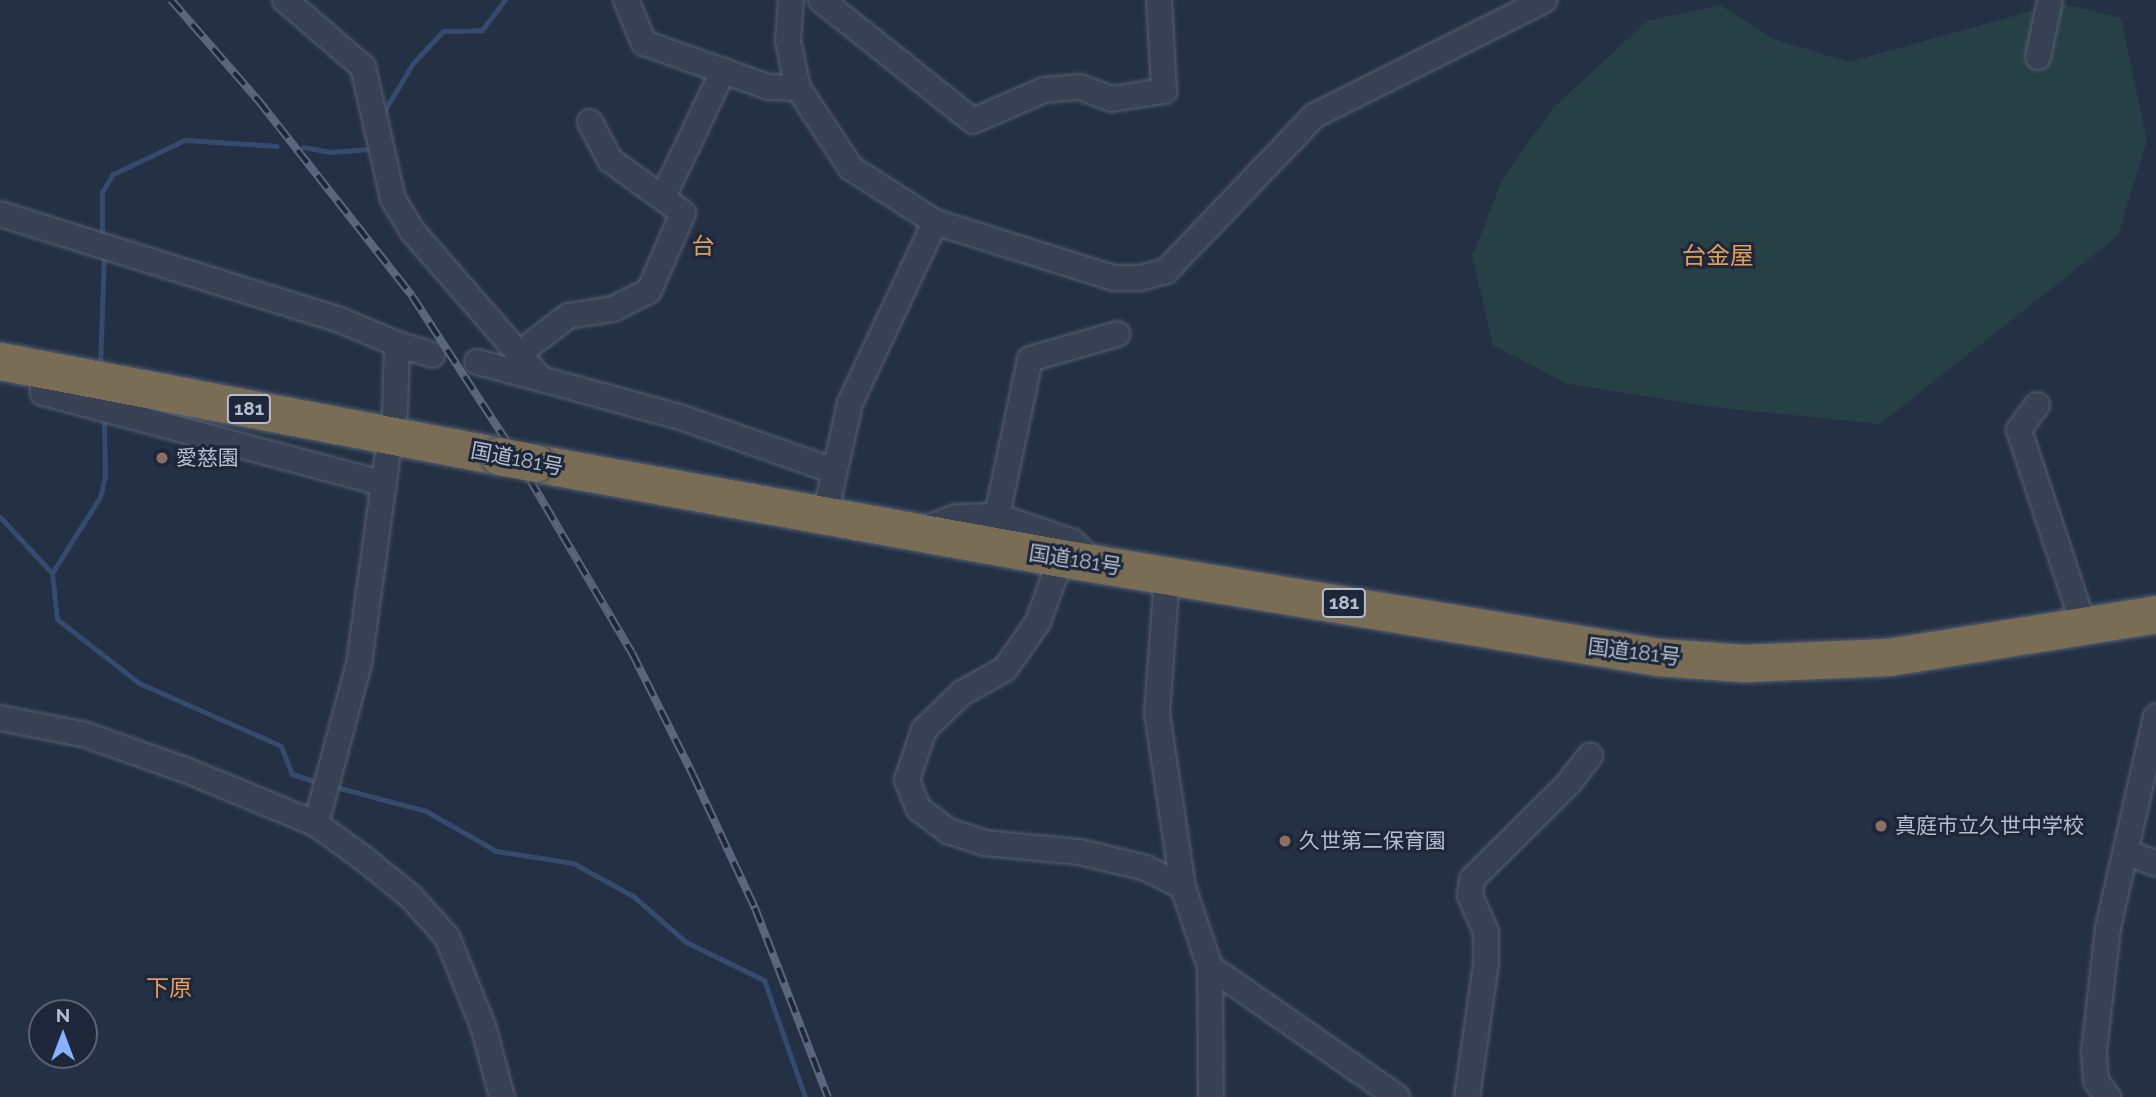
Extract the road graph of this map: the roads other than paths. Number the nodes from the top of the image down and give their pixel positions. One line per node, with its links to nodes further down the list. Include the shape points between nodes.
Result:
1 (285, 0): 17 (street, via 363,67 393,199 413,232)
2 (626, 0): 9 (street, via 644,43)
3 (791, 0): 10 (street, via 788,41)
4 (821, 0): 5 (street, via 974,121 1044,90 1080,87 1111,99 1164,91)
5 (1159, 0)
6 (1545, 0): 14 (street, via 1314,116 1167,271 1114,278)
7 (2050, 0): 8 (street)
8 (2038, 57)
9 (723, 71): 10 (street, via 768,87); 12 (street)
10 (798, 88): 14 (street, via 851,168)
11 (590, 122): 12 (street, via 610,160)
12 (663, 197): 17 (street, via 683,213 649,291 612,309 568,316)
13 (0, 214): 16 (street, via 340,320)
14 (935, 222): 25 (street, via 850,402)
15 (1118, 334): 27 (street, via 1030,359)
16 (397, 344): 18 (street); 24 (street)
17 (520, 353): 22 (street)
18 (432, 355)
19 (0, 361): 21 (highway, 国道181号 / 181)
20 (477, 362): 22 (street)
21 (43, 371): 26 (highway, 国道181号 / 181, bridge); 36 (street, via 43,393 384,471 359,664)
22 (541, 379): 25 (street, via 680,416)
23 (2037, 405): 32 (street, via 2019,430)
24 (395, 413)
25 (834, 471): 26 (street)
26 (825, 515): 28 (highway, 国道181号 / 181)
27 (997, 516): 28 (street, via 956,517); 29 (street, via 1073,542)
28 (917, 532): 29 (highway, 国道181号 / 181)
29 (1077, 561): 30 (highway, 国道181号 / 181); 39 (street, via 1005,669 962,693 924,730 907,780 919,809 948,831 984,843 1080,852 1146,868)
30 (1167, 575): 32 (highway, 国道181号 / 181, via 1580,646 1744,663 1889,657); 39 (street, via 1157,713)
31 (2156, 614): 32 (highway, 国道181号 / 181)
32 (2084, 627)
33 (2156, 716): 37 (street)
34 (0, 718): 36 (street, via 86,735)
35 (1590, 755): 44 (street, via 1568,784 1472,878 1470,896 1486,932 1486,964)
36 (316, 824): 41 (street, via 410,896 447,937 483,1026)
37 (2127, 852): 38 (street); 45 (street, via 2108,928 2094,1051 2096,1082)
38 (2156, 864)
39 (1183, 887): 40 (street)
40 (1210, 967): 42 (street); 43 (street)
41 (502, 1097)
42 (1211, 1097)
43 (1397, 1097)
44 (1467, 1097)
45 (2108, 1097)

